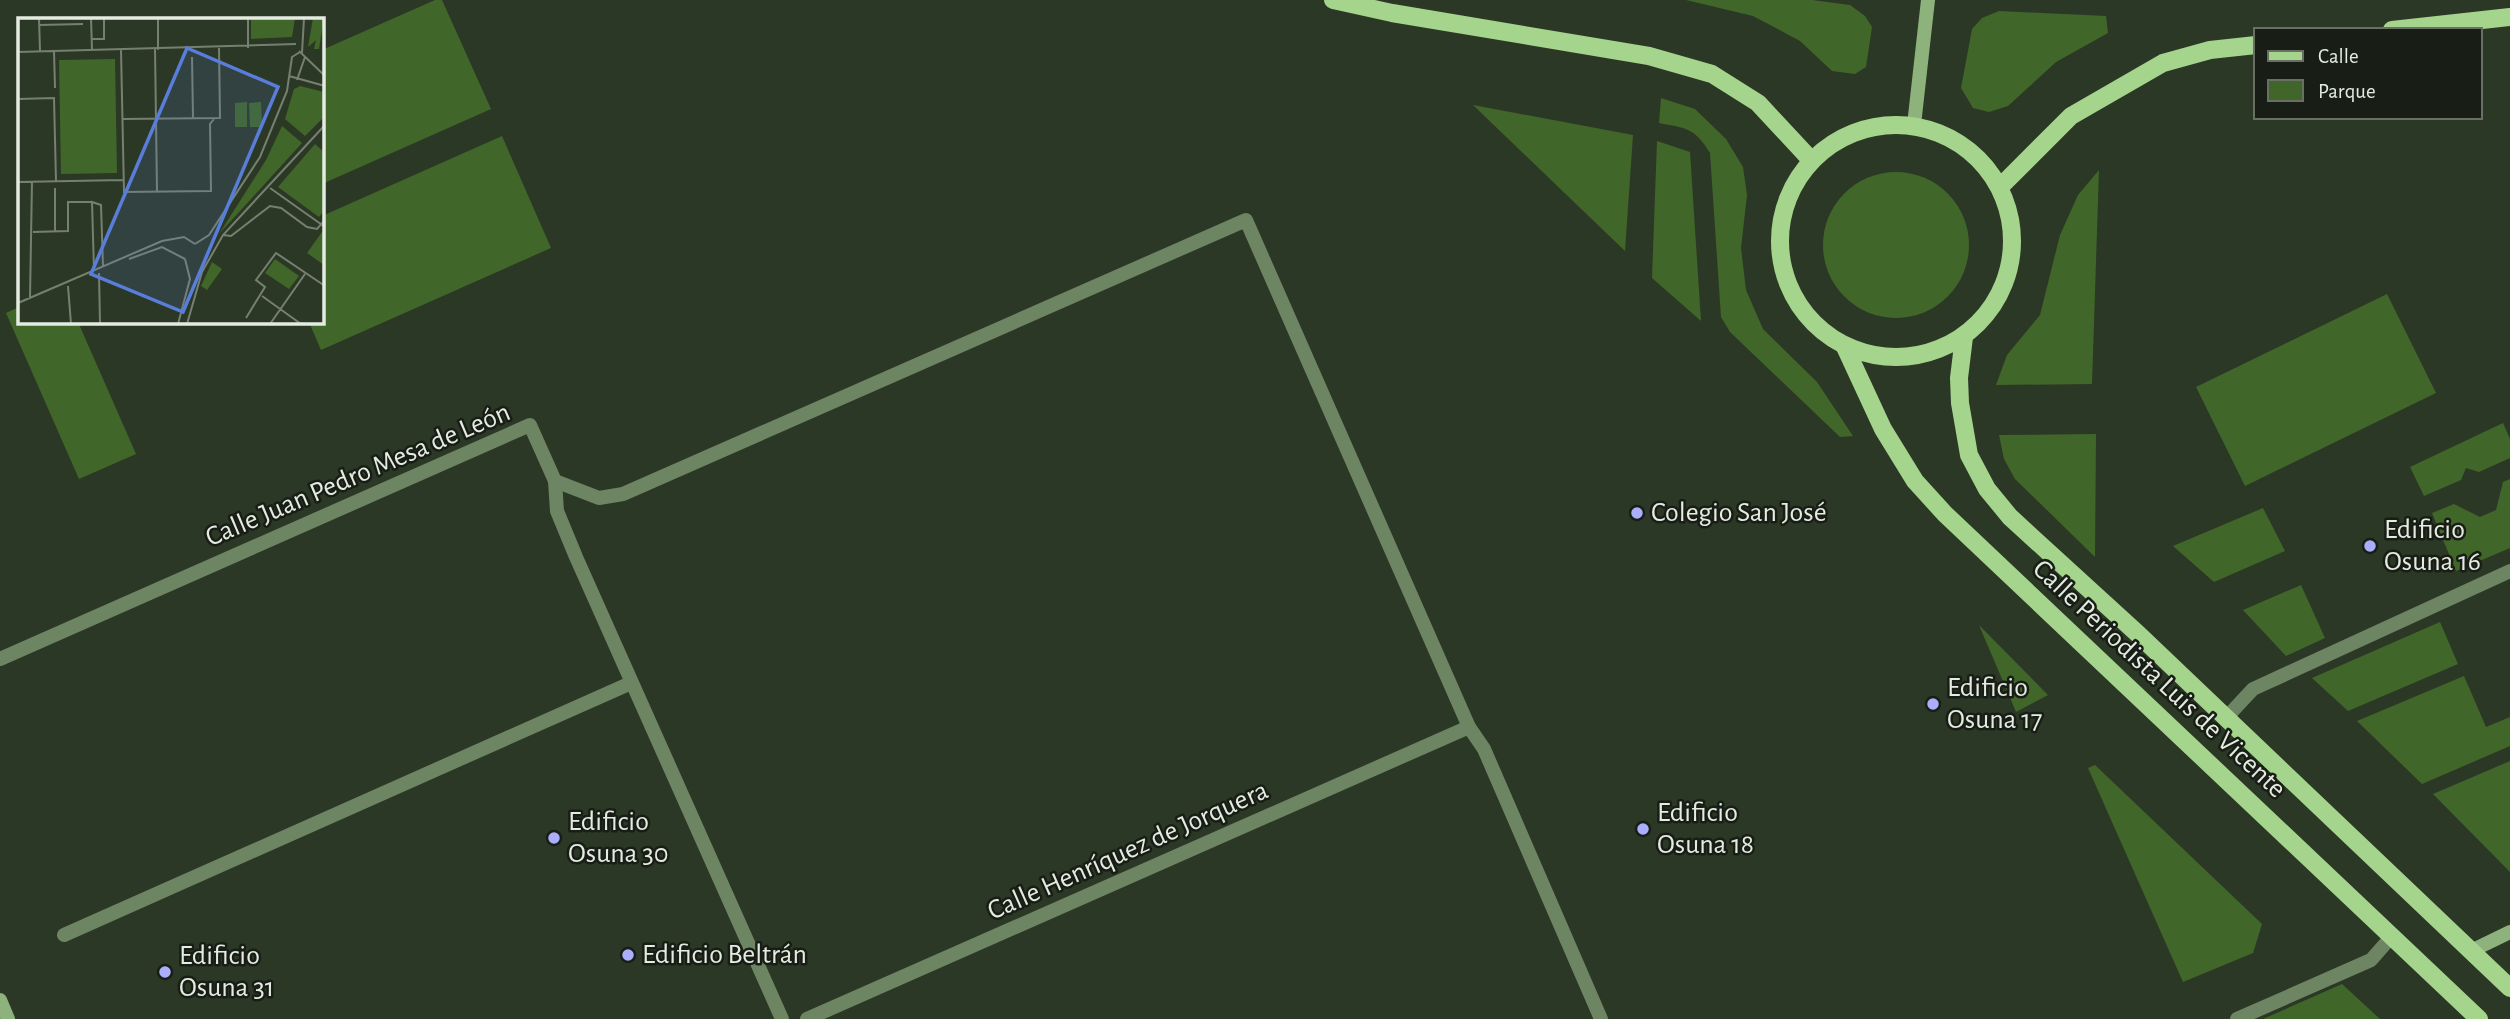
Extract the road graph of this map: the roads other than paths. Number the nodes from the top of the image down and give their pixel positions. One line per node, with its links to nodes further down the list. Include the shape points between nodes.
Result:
1 (1333, 0): 7 (main road, via 1649,56 1712,74 1758,103)
2 (1928, 0): 6 (street)
3 (2510, 17): 4 (main road)
4 (2410, 28)
5 (2254, 45): 8 (main road, via 2210,50 2163,63 2071,116)
6 (1914, 125): 7 (main road, via 1861,129 1836,140); 8 (main road, via 1947,135 1978,158)
7 (1811, 160): 10 (main road, via 1784,208 1779,244 1791,293 1813,324)
8 (2000, 187): 9 (main road, via 2010,214 2013,244 2008,275 1995,304)
9 (1964, 337): 10 (main road, via 1932,353 1904,358 1879,358); 15 (main road, Calle Periodista Luis de Vicente, via 1959,403 1969,455 1987,489 2010,517)
10 (1845, 347): 19 (main road, Calle Periodista Luis de Vicente, via 1883,429 1915,481 1945,514)
11 (555, 481): 13 (street, Calle Juan Pedro Mesa de León, via 530,425); 14 (street, Calle Juan Pedro Mesa de León, via 557,511); 16 (street, via 599,498 623,494 1246,220)
12 (2510, 571): 15 (street, via 2253,689)
13 (0, 659)
14 (631, 682): 18 (street); 25 (street, Calle Juan Pedro Mesa de León)
15 (2225, 719): 20 (main road, Calle Periodista Luis de Vicente)
16 (1469, 727): 26 (street, Calle Henríquez de Jorquera); 27 (street, via 1484,749)
17 (2510, 932): 20 (street)
18 (64, 935)
19 (2392, 936): 23 (main road, Calle Periodista Luis de Vicente); 28 (street, via 2371,960)
20 (2471, 951): 21 (main road, Calle Periodista Luis de Vicente)
21 (2510, 988)
22 (0, 1000): 24 (street)
23 (2467, 1015)
24 (8, 1019)
25 (782, 1019)
26 (807, 1019)
27 (1601, 1019)
28 (2237, 1019)

